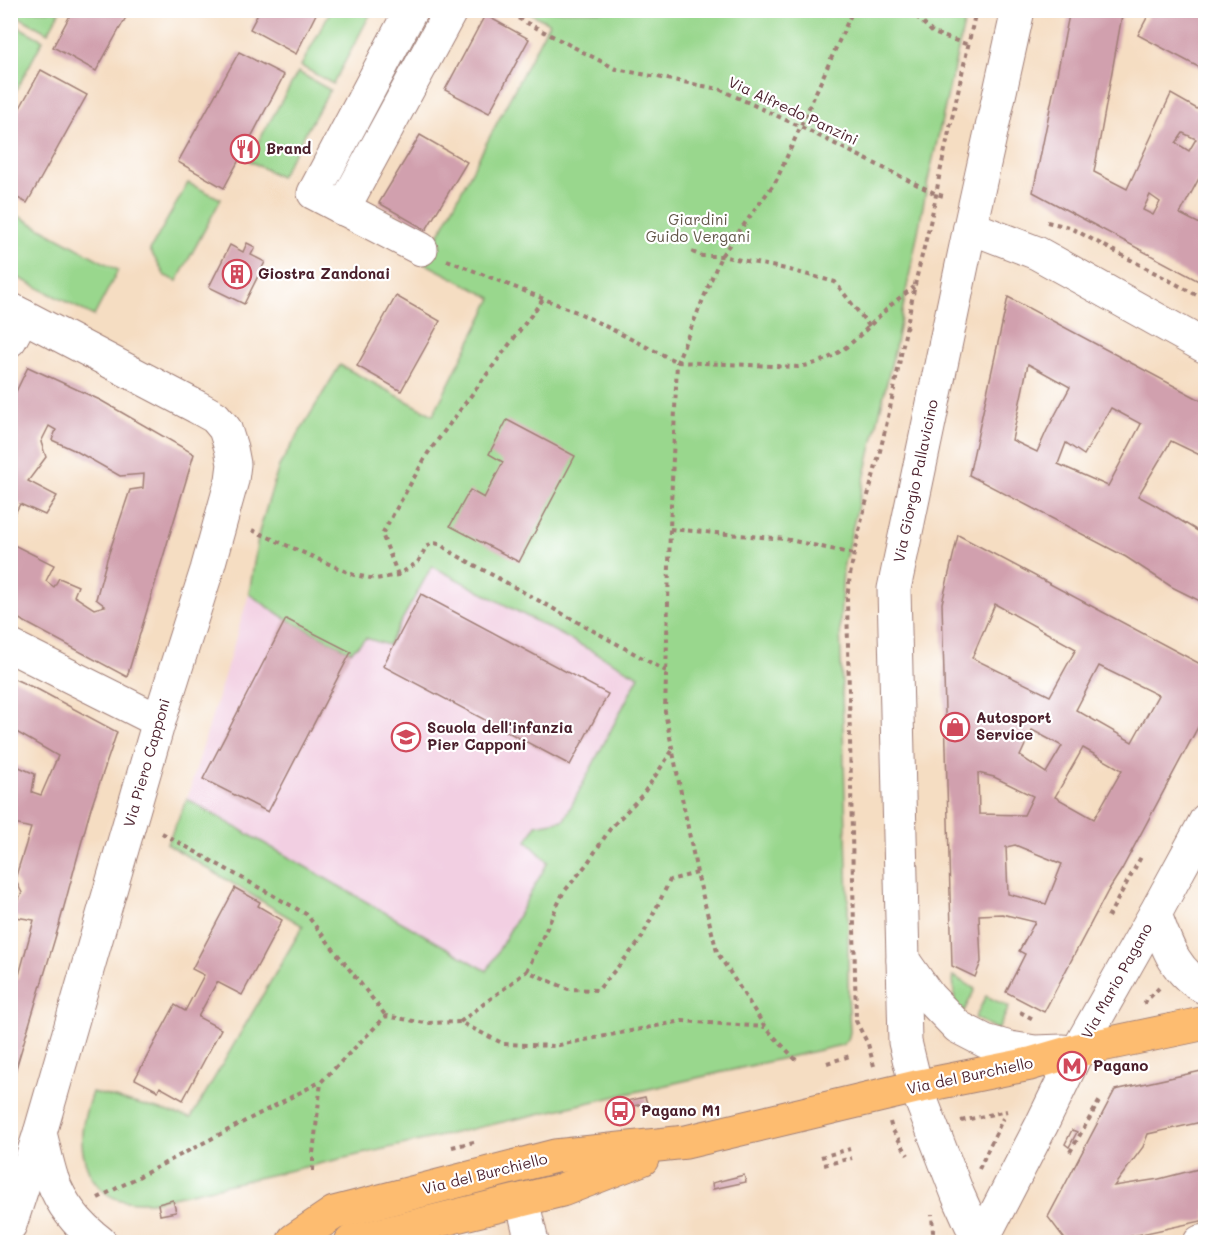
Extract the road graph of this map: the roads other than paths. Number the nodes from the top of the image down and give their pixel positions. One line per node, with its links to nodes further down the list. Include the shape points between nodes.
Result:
1 (411, 10): 4 (street)
2 (451, 10): 5 (street)
3 (1018, 10): 7 (street, Via Giorgio Pallavicino)
4 (375, 78): 5 (street); 6 (street, via 314,193)
5 (404, 95): 6 (street)
6 (343, 209): 8 (street)
7 (970, 227): 10 (street, via 1037,253); 15 (street, Via Giorgio Pallavicino, via 894,589)
8 (421, 249)
9 (15, 322): 12 (street, Via Piero Capponi, via 197,406 225,429 234,464 232,480)
10 (1206, 347)
11 (10, 646): 12 (street)
12 (159, 721): 20 (street, Via Piero Capponi)
13 (1206, 820): 14 (street, Via Mario Pagano)
14 (1155, 914): 16 (street, via 1180,969 1194,983); 18 (street, Via Mario Pagano)
15 (903, 960): 18 (street, via 929,997 958,1027 985,1041 1035,1053); 19 (street, Via Giorgio Pallavicino, via 905,1042)
16 (1206, 988)
17 (1206, 1023): 18 (main road, Via del Burchiello)
18 (1078, 1050): 19 (main road, Via del Burchiello); 25 (street, Via Mario Pagano)
19 (916, 1087): 21 (main road, Via del Burchiello); 25 (street, Via Mario Pagano, via 958,1195)
20 (40, 1132): 22 (street); 24 (street, Via Piero Capponi); 27 (street, via 52,1180 70,1213)
21 (686, 1142): 23 (main road, Via del Burchiello, via 562,1190); 28 (main road, Via del Burchiello, via 543,1159 334,1213)
22 (10, 1172)
23 (522, 1200): 29 (main road, Via del Burchiello); 30 (street)
24 (10, 1225)
25 (983, 1241)
26 (1206, 1241): 31 (street)
27 (100, 1242)
28 (296, 1242)
29 (351, 1242)
30 (532, 1242)
31 (1200, 1242)

